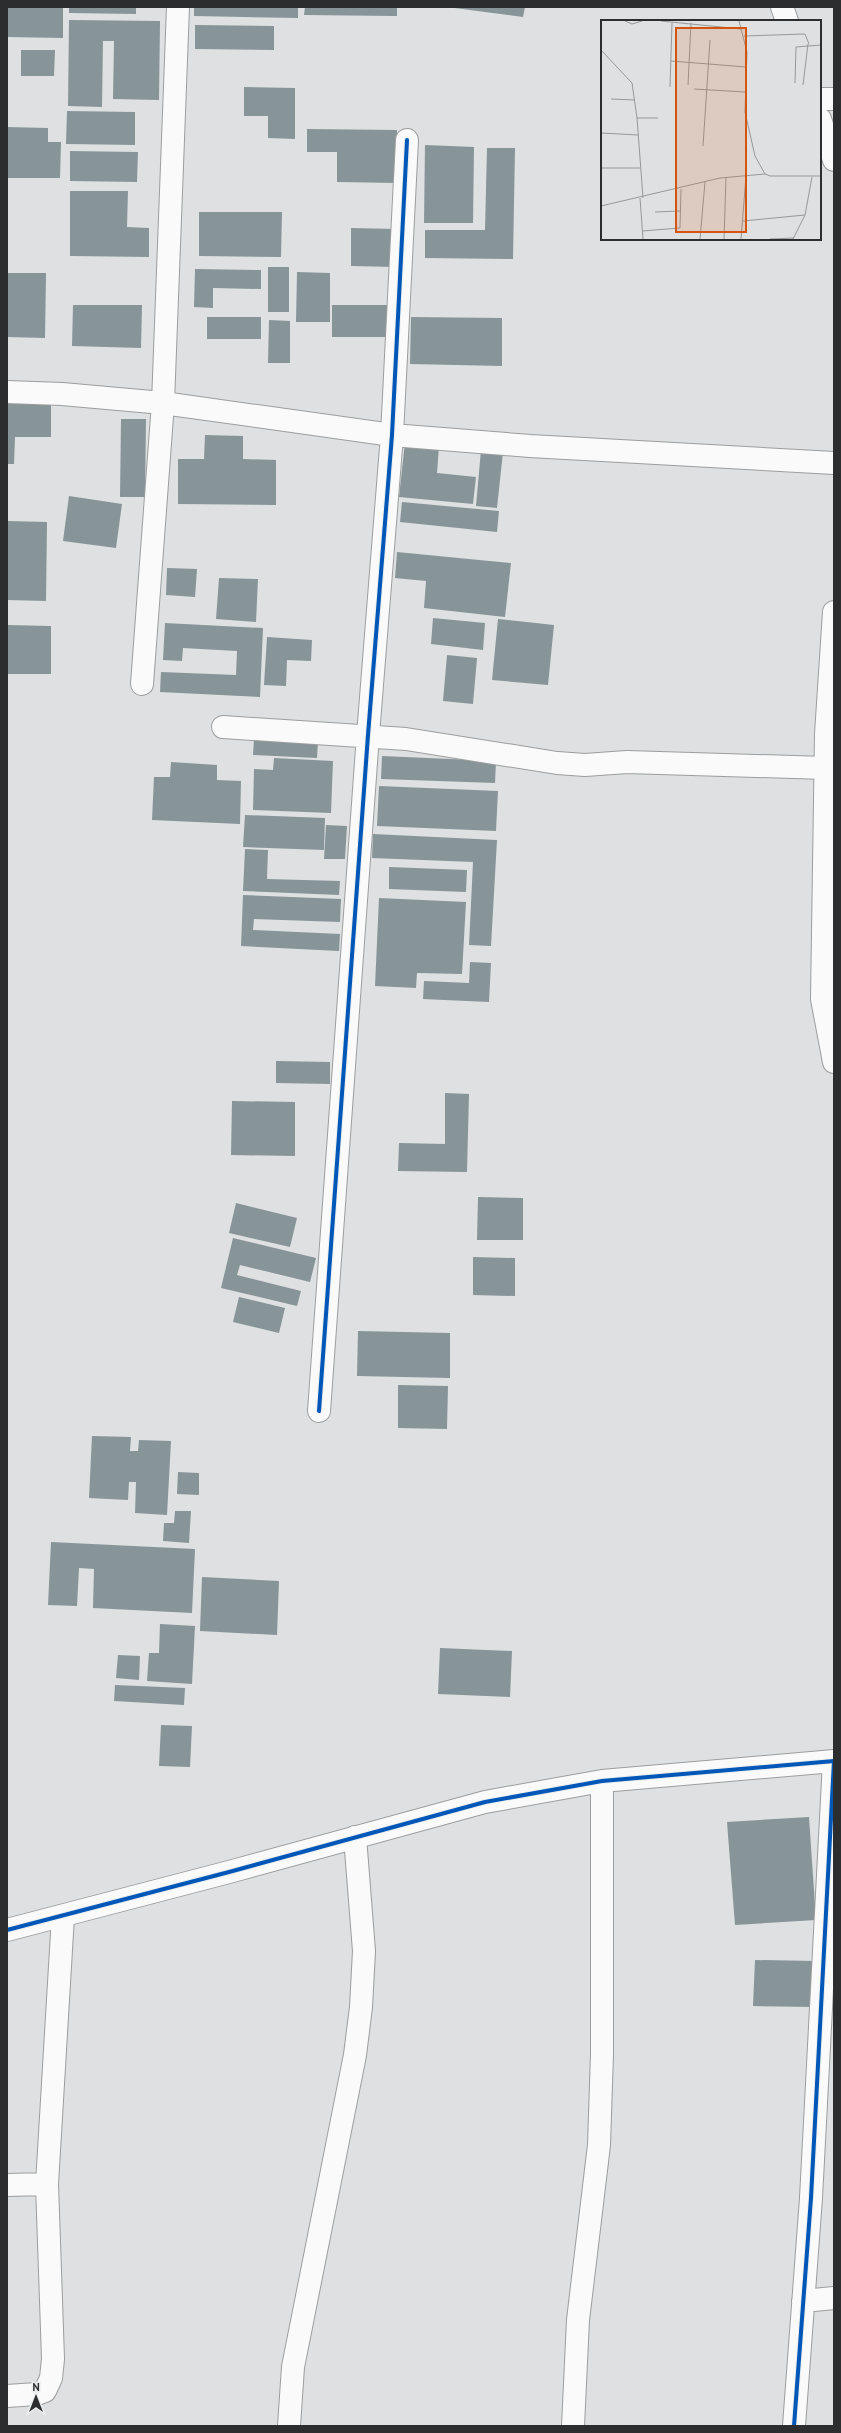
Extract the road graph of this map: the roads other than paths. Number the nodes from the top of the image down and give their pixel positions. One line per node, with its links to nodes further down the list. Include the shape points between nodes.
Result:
1 (178, 7): 10 (street)
2 (782, 7): 3 (street)
3 (787, 20)
4 (821, 99): 5 (street)
5 (834, 99)
6 (821, 122): 8 (street)
7 (407, 140): 11 (street)
8 (834, 160)
9 (7, 392): 10 (street)
10 (163, 403): 11 (street); 14 (street)
11 (392, 435): 12 (street); 16 (street)
12 (834, 463)
13 (834, 612): 17 (street)
14 (142, 684)
15 (223, 727): 16 (street)
16 (368, 735): 17 (street, via 557,763 585,765 627,762); 19 (street)
17 (826, 768): 18 (street, via 822,999)
18 (834, 1062)
19 (319, 1411)
20 (602, 1781): 21 (street, via 485,1802); 27 (street, via 834,1761 811,2198); 30 (street, via 602,2054 599,2145 578,2320)
21 (355, 1837): 22 (street); 29 (street, via 364,1951 361,2007 355,2056 293,2367)
22 (63, 1916): 23 (street); 24 (street)
23 (7, 1930)
24 (47, 2184): 25 (street); 28 (street, via 53,2359 51,2378 45,2391)
25 (7, 2186)
26 (834, 2298): 27 (street)
27 (803, 2301): 31 (street)
28 (7, 2396)
29 (289, 2426)
30 (573, 2426)
31 (794, 2426)

